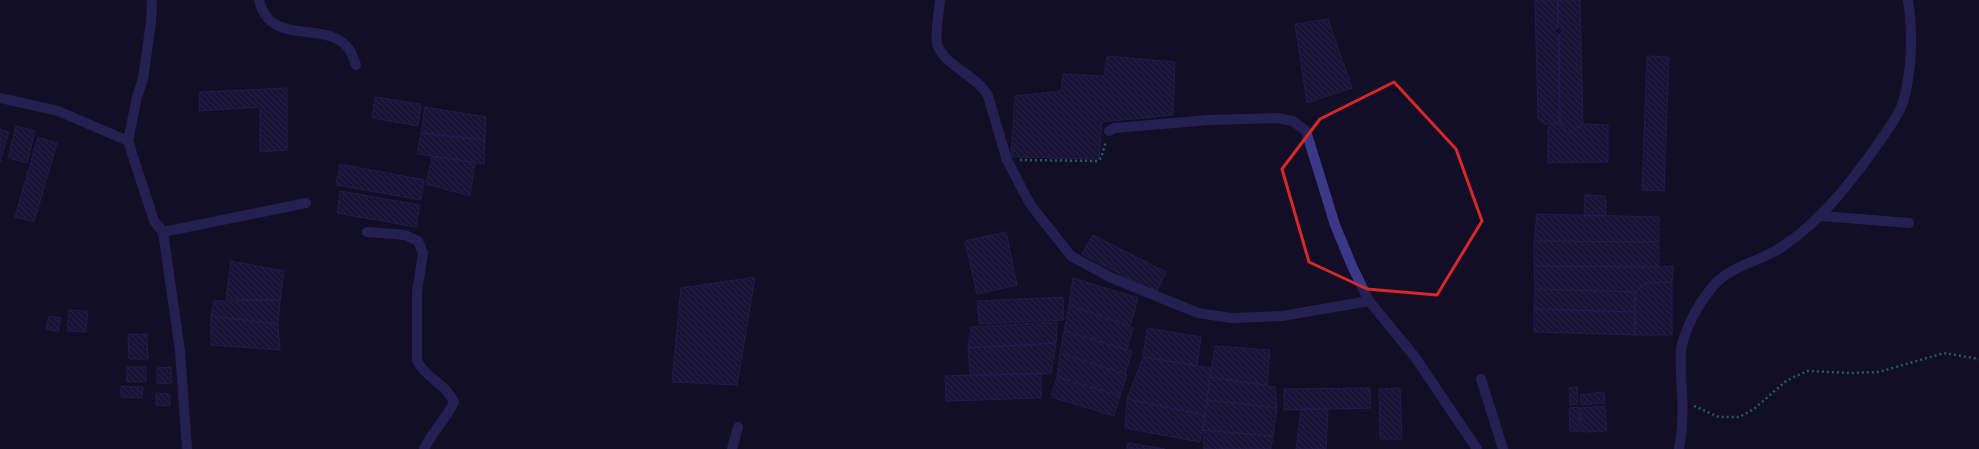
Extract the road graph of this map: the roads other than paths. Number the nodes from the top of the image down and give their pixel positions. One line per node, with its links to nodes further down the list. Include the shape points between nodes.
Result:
1 (152, 0): 8 (street, via 143,79)
2 (259, 0): 5 (street, via 264,14 271,22 293,31 335,37 348,48)
3 (940, 0): 14 (street, via 937,43 941,53 983,86 1007,160 1030,204 1071,256 1112,278 1174,304 1198,313 1231,318 1282,316)
4 (1908, 0): 10 (street, via 1911,43 1903,103 1864,164)
5 (356, 65)
6 (0, 98): 8 (street, via 58,111)
7 (1109, 131): 14 (street, via 1115,128 1209,120 1293,120 1306,131 1335,225)
8 (128, 141): 12 (street, via 154,221)
9 (306, 203): 12 (street)
10 (1821, 216): 11 (street); 22 (street, via 1801,235 1778,250 1724,275 1710,289 1694,315 1681,351 1683,401)
11 (1909, 223)
12 (163, 232): 17 (street, via 180,351)
13 (367, 232): 18 (street, via 404,235 418,241 423,253 417,292 417,361 422,370 450,392 454,402)
14 (1369, 301): 20 (street, via 1415,356)
15 (1482, 379): 21 (street)
16 (738, 427): 19 (street)
17 (187, 449)
18 (424, 449)
19 (732, 449)
20 (1476, 449)
21 (1503, 449)
22 (1679, 449)

